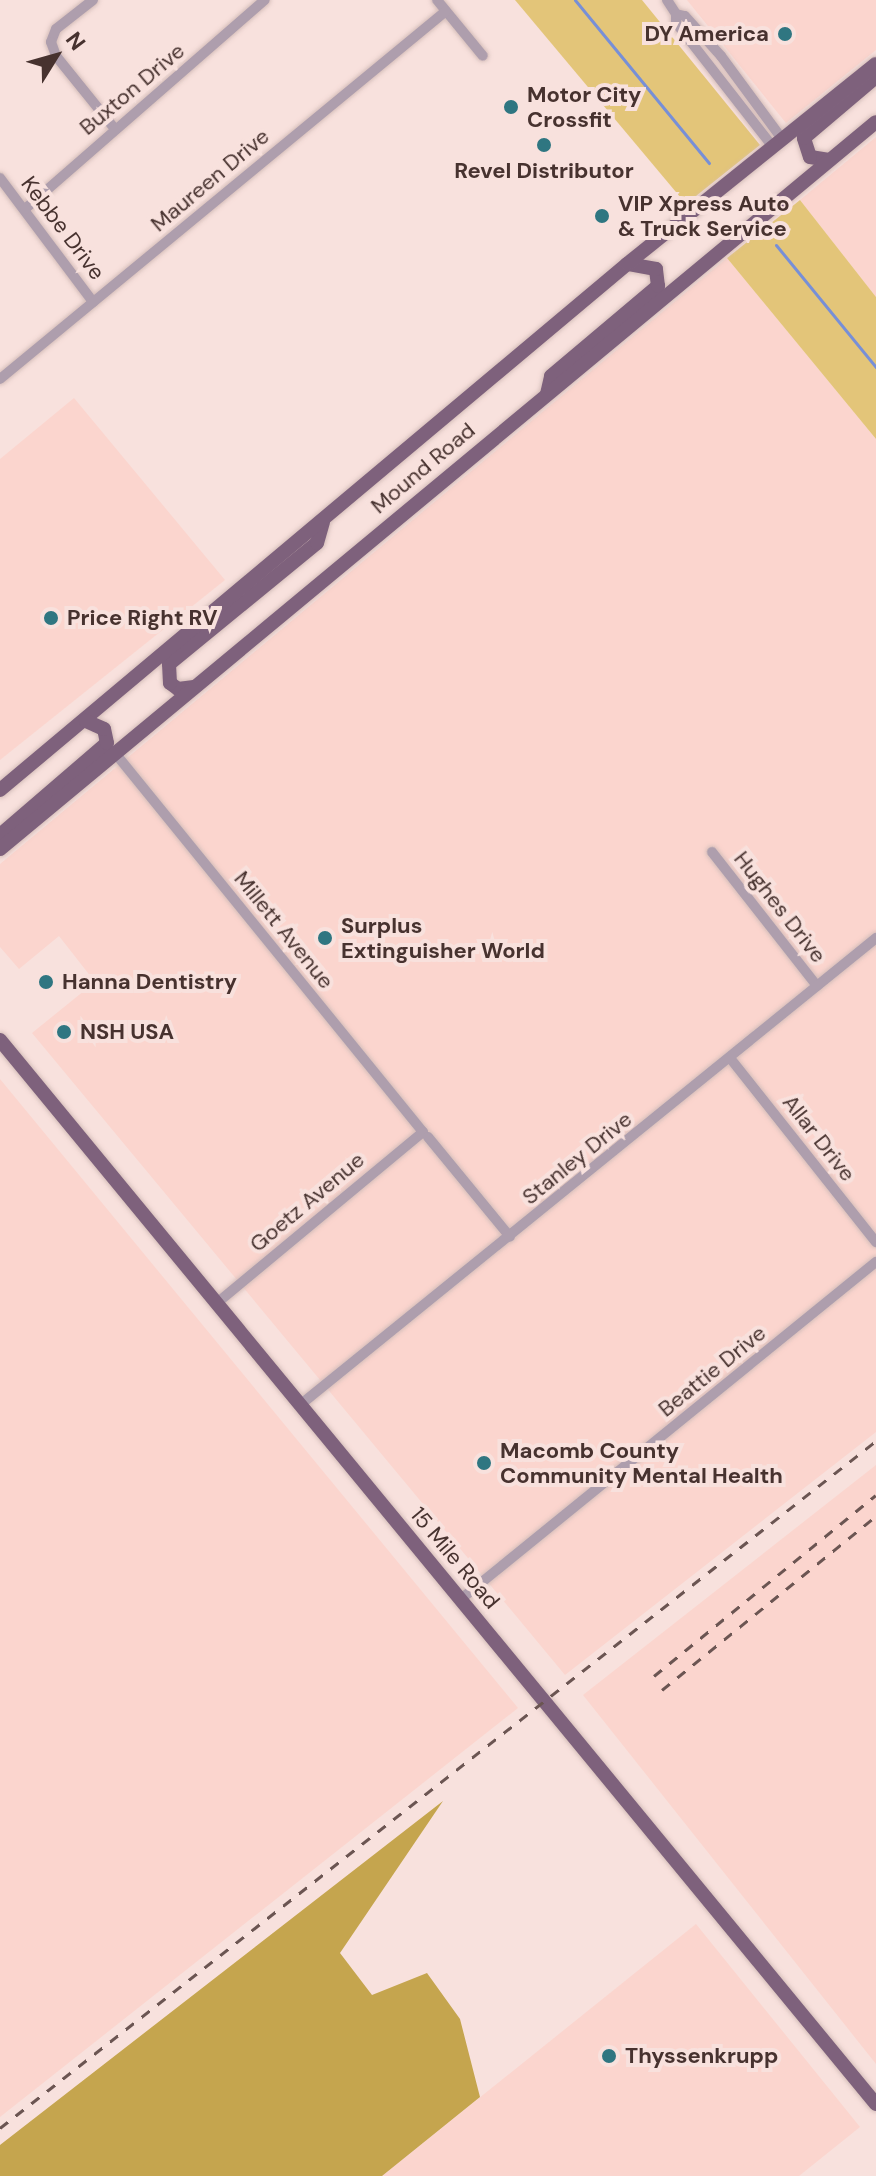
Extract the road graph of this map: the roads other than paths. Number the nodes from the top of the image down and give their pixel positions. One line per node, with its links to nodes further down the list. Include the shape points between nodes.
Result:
1 (93, 0): 10 (street, via 56,29 51,42 56,56)
2 (265, 0): 10 (street, Buxton Drive)
3 (437, 0): 5 (street)
4 (667, 0): 11 (street, via 721,56)
5 (446, 11): 6 (street); 16 (street, Maureen Drive)
6 (483, 56)
7 (876, 64): 11 (main road, Mound Road)
8 (876, 77): 12 (main road, via 804,138 810,157)
9 (876, 122): 12 (main road, Mound Road)
10 (115, 129): 14 (street, Buxton Drive)
11 (778, 144): 15 (main road, Mound Road)
12 (829, 160): 18 (main road, Mound Road)
13 (0, 178): 14 (street, Kebbe Drive)
14 (25, 209): 16 (street, Kebbe Drive)
15 (627, 264): 18 (main road, via 656,269 658,286 551,376); 19 (main road, Mound Road)
16 (93, 302): 17 (street, Maureen Drive)
17 (0, 379)
18 (547, 394): 20 (main road, Mound Road)
19 (323, 521): 20 (main road, via 317,543 169,664 170,683 178,689); 21 (main road, Mound Road)
20 (194, 687): 22 (main road, Mound Road)
21 (86, 721): 23 (main road, Mound Road); 24 (main road, via 104,729 107,743)
22 (115, 753): 25 (main road, Mound Road); 31 (street, Millett Avenue)
23 (0, 790)
24 (0, 835)
25 (0, 849)
26 (712, 852): 28 (street, Hughes Drive)
27 (876, 938): 28 (street, Stanley Drive)
28 (817, 986): 30 (street, Stanley Drive)
29 (0, 1040): 35 (main road, 15 Mile Road)
30 (730, 1058): 32 (street, Stanley Drive); 33 (street, Allar Drive)
31 (426, 1134): 32 (street, Millett Avenue); 35 (street, Goetz Avenue)
32 (510, 1237): 36 (street, Stanley Drive)
33 (876, 1242)
34 (876, 1262): 37 (street, Beattie Drive)
35 (217, 1303): 36 (main road, 15 Mile Road)
36 (300, 1405): 37 (main road, 15 Mile Road)
37 (461, 1599): 38 (main road, 15 Mile Road)
38 (876, 2104)

